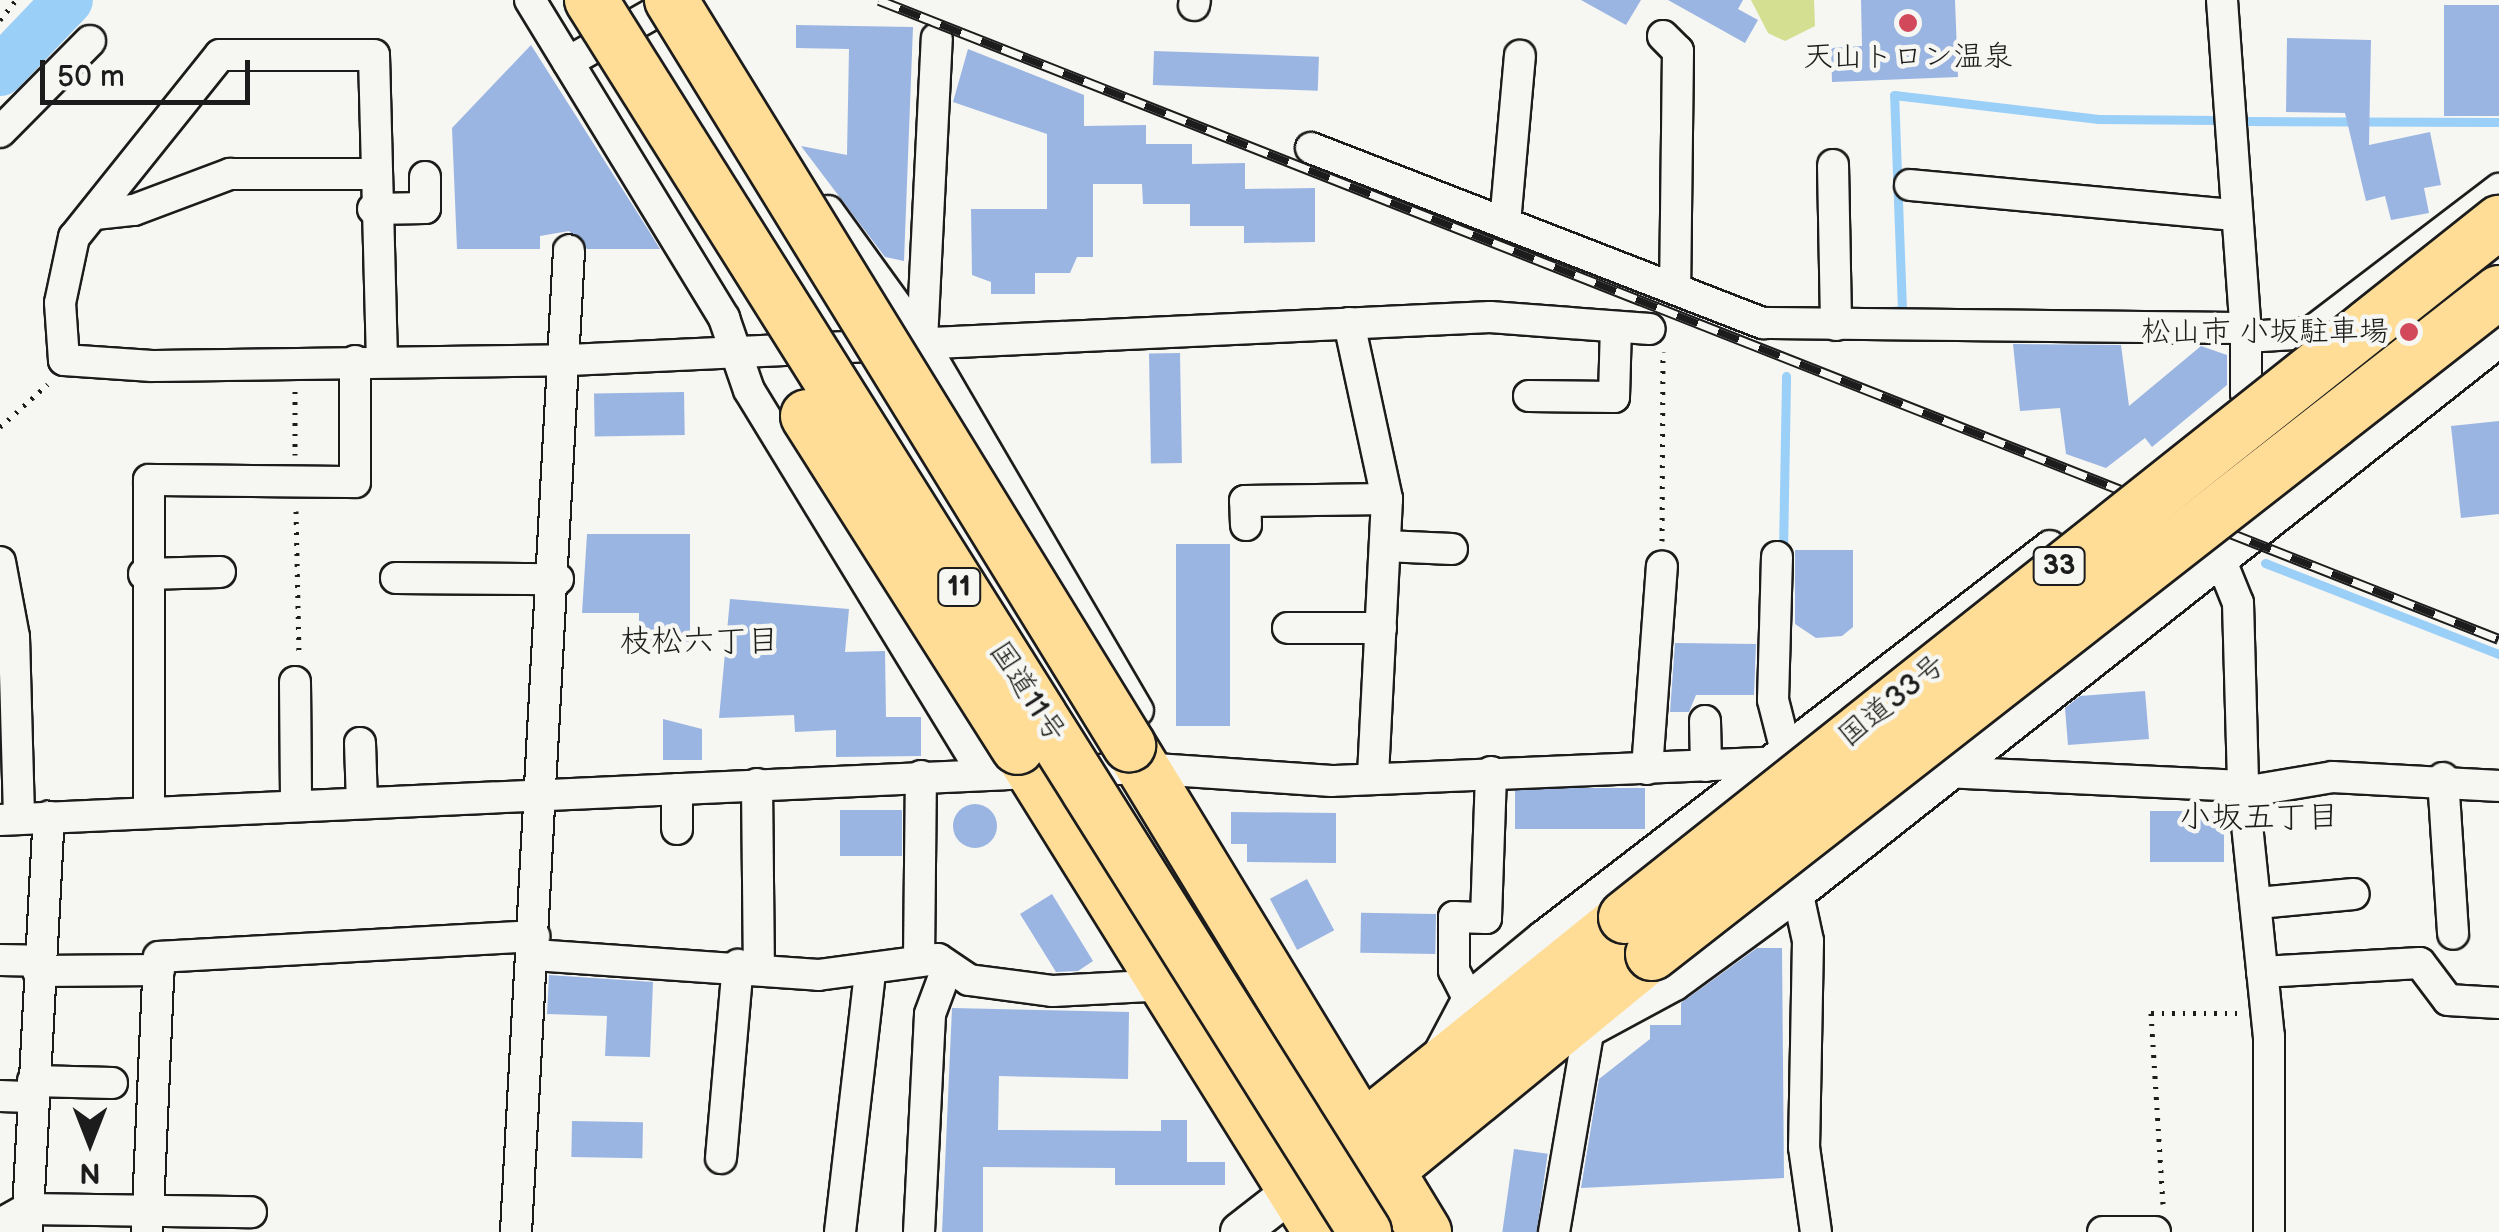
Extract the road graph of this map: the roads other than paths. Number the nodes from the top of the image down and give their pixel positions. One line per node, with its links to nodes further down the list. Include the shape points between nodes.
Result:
1 (530, 0): 12 (street)
2 (559, 0): 60 (highway, 11, bridge)
3 (591, 0): 107 (highway, 国道11号 / 11, bridge)
4 (630, 0): 115 (highway, 国道11号 / 11)
5 (674, 0): 12 (street); 61 (highway, 11, bridge)
6 (689, 0): 33 (street)
7 (2222, 0): 22 (street)
8 (1663, 36): 26 (street, via 1678,51)
9 (937, 38): 33 (street)
10 (90, 41): 13 (street)
11 (1520, 56): 24 (street)
12 (568, 62): 35 (street)
13 (0, 132)
14 (1311, 148): 24 (street)
15 (371, 174): 20 (street); 21 (street, via 230,174 134,210); 21 (street, via 374,55 220,54 113,179)
16 (1825, 176): 29 (street)
17 (425, 177): 20 (street, via 425,208)
18 (1910, 185): 22 (street)
19 (2499, 189): 32 (street, via 2319,328)
20 (373, 209): 37 (street)
21 (95, 214): 37 (street, via 74,237 65,274 64,360)
22 (2236, 216): 32 (street)
23 (2499, 222): 85 (highway, 国道33号 / 33, bridge)
24 (1505, 223): 26 (street)
25 (569, 250): 36 (street)
26 (1675, 288): 29 (street, via 1763,323)
27 (2499, 292): 85 (highway, 国道33号 / 33, bridge)
28 (1350, 323): 30 (street, via 1490,317); 33 (street); 40 (street)
29 (1836, 325): 32 (street)
30 (1616, 326): 31 (street); 38 (street, via 1614,397)
31 (1650, 330)
32 (2246, 332): 39 (street, via 2246,393)
33 (922, 342): 35 (street); 61 (street)
34 (2499, 342): 39 (street)
35 (737, 352): 36 (street); 60 (street, via 749,390)
36 (569, 360): 37 (street); 50 (street)
37 (369, 361): 49 (street, via 356,482 149,480)
38 (1529, 396)
39 (2294, 496): 45 (street)
40 (1386, 500): 41 (street, via 1245,501); 42 (street)
41 (1246, 525)
42 (1386, 546): 43 (street); 53 (street)
43 (1452, 548)
44 (1776, 557): 59 (street)
45 (2220, 561): 52 (street); 72 (street, via 2238,603)
46 (0, 564): 56 (street)
47 (1662, 567): 63 (street)
48 (220, 572): 49 (street)
49 (144, 574): 76 (street)
50 (558, 579): 51 (street); 73 (street, via 549,745)
51 (405, 586)
52 (2150, 612): 59 (street, via 2096,544 2079,535 2058,540); 65 (street)
53 (1381, 628): 54 (street); 67 (street)
54 (1288, 629)
55 (295, 682): 75 (street)
56 (8, 690): 77 (street)
57 (1704, 721): 62 (street)
58 (360, 743): 74 (street)
59 (1778, 757): 62 (street); 94 (street)
60 (1011, 764): 61 (street); 66 (street); 79 (highway, 11)
61 (1148, 766): 67 (street); 79 (street); 102 (highway, 11)
62 (1706, 766): 63 (street)
63 (1646, 769): 64 (street)
64 (1491, 772): 67 (street); 94 (street, via 1486,918 1454,916 1454,971)
65 (1944, 772): 72 (street); 81 (street)
66 (920, 776): 69 (street); 89 (street)
67 (1373, 778)
68 (2443, 778): 70 (street); 72 (street, via 2305,778); 83 (street)
69 (757, 784): 71 (street); 88 (street)
70 (2499, 786)
71 (677, 789): 73 (street); 78 (street)
72 (2244, 789): 82 (street)
73 (538, 796): 74 (street); 84 (street)
74 (362, 804): 75 (street)
75 (296, 805): 76 (street)
76 (148, 810): 77 (street)
77 (23, 819): 87 (street)
78 (677, 828)
79 (1074, 834): 93 (highway, 11)
80 (2354, 894): 82 (street)
81 (1798, 895): 85 (street); 118 (street, via 1808,941 1804,1147)
82 (2258, 903): 92 (street)
83 (2453, 934)
84 (534, 945): 88 (street); 90 (street, via 159,957); 111 (street)
85 (1651, 952): 96 (street); 97 (highway, 国道33号 / 33); 98 (highway, 国道33号 / 33)
86 (0, 960): 87 (street)
87 (38, 966): 90 (street); 100 (street)
88 (748, 966): 91 (street); 103 (street)
89 (932, 966): 91 (street); 93 (street, via 1053,991); 113 (street)
90 (159, 970): 108 (street)
91 (870, 972): 112 (street)
92 (2262, 972): 95 (street, via 2420,963 2448,1000); 120 (street)
93 (1168, 985): 107 (highway, 11)
94 (1468, 998): 98 (street)
95 (2499, 1002)
96 (1588, 1033): 97 (street); 117 (street)
97 (1521, 1062): 104 (highway, 国道33号 / 33)
98 (1430, 1068): 102 (highway, 国道33号 / 33)
99 (112, 1083): 100 (street)
100 (32, 1089): 101 (street); 106 (street)
101 (0, 1096)
102 (1358, 1129): 104 (highway, 11); 107 (highway, 国道33号 / 33)
103 (721, 1158)
104 (1388, 1172): 107 (highway, 国道33号 / 33); 116 (highway, 11)
105 (250, 1212): 108 (street, via 218,1199)
106 (28, 1220): 108 (street); 109 (street)
107 (1321, 1222): 114 (street)
108 (148, 1223)
109 (0, 1224)
110 (2155, 1231): 119 (street)
111 (516, 1232)
112 (840, 1232)
113 (919, 1232)
114 (1240, 1232)
115 (1402, 1232)
116 (1425, 1232)
117 (1554, 1232)
118 (1816, 1232)
119 (2104, 1232)
120 (2268, 1232)

